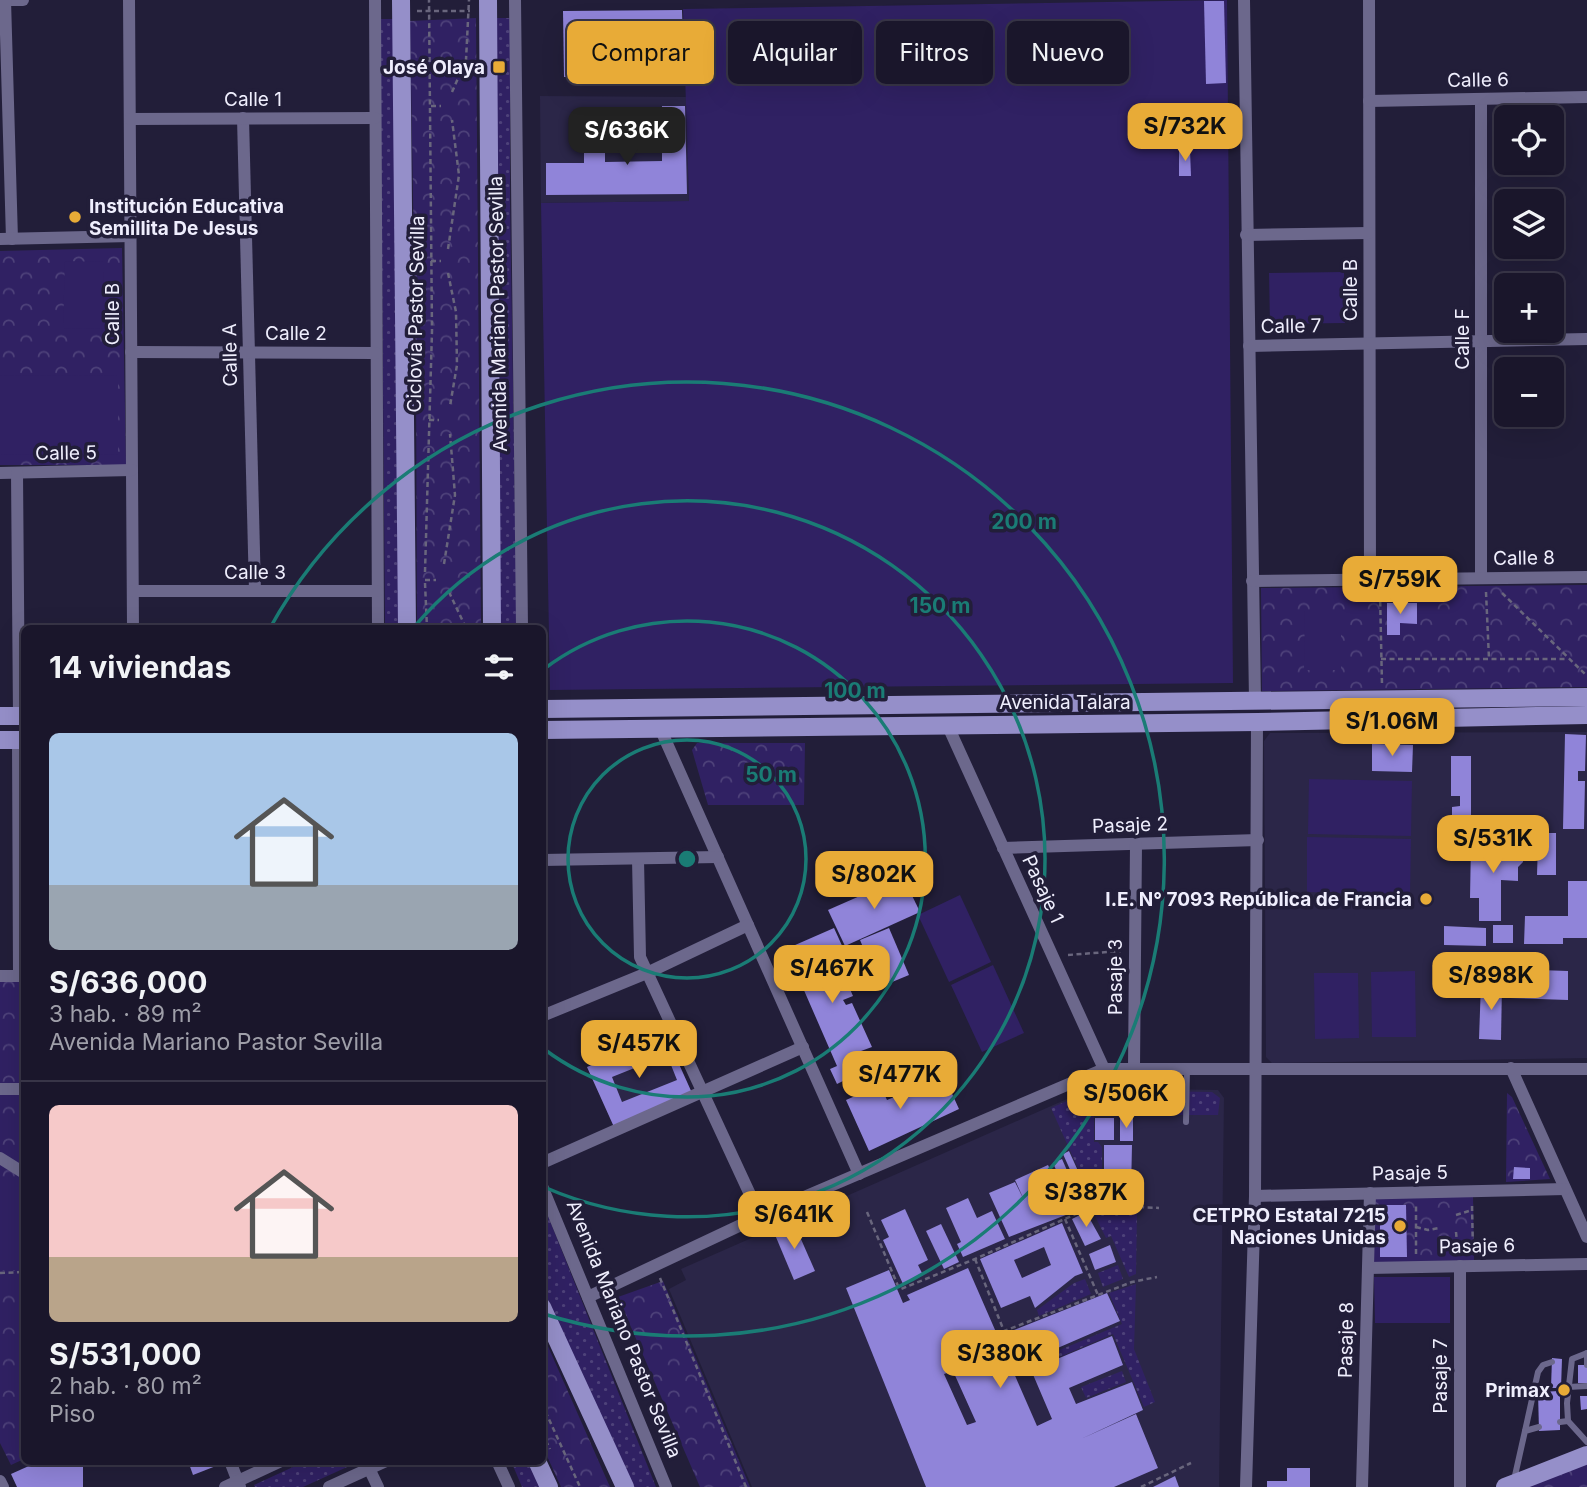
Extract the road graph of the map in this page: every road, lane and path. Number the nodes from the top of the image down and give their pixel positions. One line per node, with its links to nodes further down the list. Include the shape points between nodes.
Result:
1 (23, 0): 9 (street)
2 (129, 0): 20 (street, Calle B)
3 (375, 0): 22 (street)
4 (429, 0): 12 (path, Ciclovía Pastor Sevilla)
5 (468, 0): 13 (path)
6 (516, 0): 64 (street, Avenida Mariano Pastor Sevilla)
7 (1244, 0): 25 (street)
8 (1369, 0): 17 (street, Calle B)
9 (2, 1): 27 (street)
10 (488, 5): 13 (path); 63 (street, Avenida Mariano Pastor Sevilla)
11 (401, 6): 12 (path); 60 (street)
12 (430, 11): 13 (path); 18 (path, Ciclovía Pastor Sevilla)
13 (469, 11): 14 (path, via 466,60)
14 (452, 92)
15 (1587, 97): 16 (street, Calle 6)
16 (1481, 99): 17 (street, Calle 6); 33 (street, Calle F)
17 (1369, 101): 24 (street, Calle B)
18 (431, 106): 19 (path); 29 (path, Ciclovía Pastor Sevilla)
19 (441, 106)
20 (130, 118): 21 (street, Calle 1); 26 (street, Calle B)
21 (243, 118): 22 (street, Calle 1); 37 (street, Calle A)
22 (375, 118): 38 (street)
23 (452, 120): 28 (path, via 459,175)
24 (1369, 233): 25 (street); 34 (street, Calle B)
25 (1246, 235): 35 (street)
26 (131, 236): 27 (street); 36 (street, Calle B)
27 (6, 239)
28 (448, 249)
29 (431, 261): 30 (path); 41 (path, Ciclovía Pastor Sevilla)
30 (441, 261)
31 (447, 274): 39 (path, via 456,312 457,365)
32 (1587, 339): 33 (street, Calle 7)
33 (1481, 341): 34 (street, Calle 7); 48 (street, Calle F)
34 (1370, 343): 35 (street, Calle 7); 51 (street, Calle B)
35 (1249, 346): 52 (street)
36 (131, 352): 37 (street, Calle 2); 43 (street, Calle B)
37 (249, 352): 38 (street, Calle 2); 55 (street, Calle A)
38 (376, 353): 56 (street)
39 (450, 406)
40 (439, 419): 41 (path)
41 (429, 420): 49 (path, Ciclovía Pastor Sevilla)
42 (450, 434): 46 (path, via 455,495)
43 (132, 470): 45 (street, Calle 5); 54 (street, Calle B)
44 (0, 473): 45 (street, Calle 5)
45 (17, 473): 68 (street)
46 (444, 564)
47 (1587, 577): 48 (street, Calle 8)
48 (1483, 578): 51 (street, Calle 8); 66 (path)
49 (425, 579): 50 (path); 61 (path, Ciclovía Pastor Sevilla)
50 (436, 580)
51 (1375, 580): 52 (street, Calle 8); 65 (path)
52 (1252, 581): 72 (street)
53 (1497, 589): 67 (path)
54 (133, 591): 55 (street, Calle 3); 58 (street, Calle B)
55 (255, 591): 56 (street, Calle 3)
56 (377, 591): 59 (street)
57 (449, 592): 62 (path)
58 (133, 625)
59 (378, 625)
60 (407, 625)
61 (427, 625)
62 (465, 625)
63 (492, 625)
64 (522, 625)
65 (1381, 659): 66 (path); 71 (path)
66 (1489, 659): 67 (path)
67 (1569, 659): 69 (path)
68 (21, 667)
69 (1587, 676)
70 (1587, 697): 71 (street, Avenida Talara)
71 (1382, 699): 72 (street, Avenida Talara)
72 (1255, 701): 73 (street, Avenida Talara)
73 (546, 709)
74 (1587, 715): 77 (street, Avenida Talara)
75 (0, 716): 76 (street)
76 (21, 716)
77 (1257, 722): 78 (street, Avenida Talara); 82 (street)
78 (947, 724): 79 (street, Avenida Talara); 84 (street, Pasaje 1)
79 (660, 728): 80 (street, Avenida Talara); 85 (street)
80 (546, 730)
81 (14, 740): 89 (street)
82 (1258, 840): 83 (street, Pasaje 2); 99 (street)
83 (1136, 844): 84 (street, Pasaje 2); 90 (street, Pasaje 3)
84 (1003, 848): 91 (street, Pasaje 1)
85 (718, 858): 86 (street); 88 (street)
86 (638, 859): 87 (street); 92 (street, via 640,957)
87 (546, 860)
88 (748, 925): 92 (street); 96 (street)
89 (21, 946)
90 (1135, 950): 91 (path); 97 (street, Pasaje 3)
91 (1053, 956): 101 (street, Pasaje 1)
92 (647, 973): 95 (street); 105 (street)
93 (0, 976): 94 (street)
94 (21, 976)
95 (546, 1014)
96 (803, 1047): 105 (street); 110 (street)
97 (1134, 1068): 98 (street); 101 (street)
98 (1187, 1068): 99 (street); 106 (lane)
99 (1257, 1068): 100 (street); 114 (street)
100 (1511, 1068): 102 (street); 111 (street)
101 (1104, 1069): 110 (street)
102 (1587, 1069)
103 (0, 1089): 104 (street)
104 (21, 1089)
105 (702, 1091): 108 (street); 121 (street)
106 (1186, 1122)
107 (0, 1158): 109 (street)
108 (546, 1161)
109 (21, 1171)
110 (859, 1174): 121 (street)
111 (1565, 1189): 112 (street, Pasaje 5); 126 (street)
112 (1370, 1193): 114 (street, Pasaje 5); 133 (street, Pasaje 8)
113 (546, 1196): 138 (street, Avenida Mariano Pastor Sevilla)
114 (1255, 1196): 177 (street)
115 (1472, 1197): 118 (path)
116 (1416, 1198): 123 (path)
117 (1158, 1208): 122 (path, via 1096,1205)
118 (1472, 1210): 120 (path); 128 (path)
119 (867, 1212): 127 (path, via 901,1289)
120 (1456, 1215)
121 (760, 1216): 132 (street)
122 (1065, 1219): 127 (path); 137 (path)
123 (1416, 1227): 124 (path); 129 (path)
124 (1439, 1228)
125 (1456, 1232): 130 (path)
126 (1587, 1237)
127 (975, 1259): 137 (path, via 1004,1331)
128 (1473, 1261)
129 (1416, 1262)
130 (1458, 1264): 131 (street, Pasaje 6); 133 (street, Pasaje 6); 179 (street, Pasaje 7)
131 (1587, 1264)
132 (655, 1265): 138 (street); 140 (path)
133 (1367, 1268): 178 (street, Pasaje 8)
134 (21, 1272): 135 (path)
135 (0, 1273)
136 (1157, 1278): 137 (path)
137 (1098, 1295)
138 (588, 1297): 174 (street, Avenida Mariano Pastor Sevilla)
139 (546, 1316): 173 (street)
140 (679, 1328): 141 (path); 150 (path)
141 (671, 1330)
142 (1587, 1353): 143 (lane); 146 (lane)
143 (1572, 1359): 144 (lane); 148 (lane)
144 (1562, 1361)
145 (1552, 1362): 155 (lane, via 1538,1372)
146 (1587, 1365)
147 (1587, 1385): 148 (lane)
148 (1568, 1387): 151 (lane)
149 (546, 1413): 172 (path)
150 (718, 1421): 153 (path); 175 (path)
151 (1569, 1421): 152 (lane); 156 (lane)
152 (1560, 1422)
153 (712, 1423)
154 (1539, 1427): 155 (lane)
155 (1525, 1431): 166 (lane)
156 (1587, 1442)
157 (1587, 1455): 166 (street)
158 (1191, 1463): 176 (path)
159 (231, 1465): 165 (street)
160 (273, 1465): 165 (street)
161 (368, 1465): 168 (street); 169 (street)
162 (499, 1465): 170 (street)
163 (539, 1465): 171 (street)
164 (0, 1480): 167 (street)
165 (234, 1485)
166 (1509, 1485)
167 (3, 1487)
168 (329, 1487)
169 (377, 1487)
170 (509, 1487)
171 (549, 1487)
172 (580, 1487)
173 (625, 1487)
174 (666, 1487)
175 (746, 1487)
176 (1141, 1487)
177 (1246, 1487)
178 (1362, 1487)
179 (1460, 1487)

